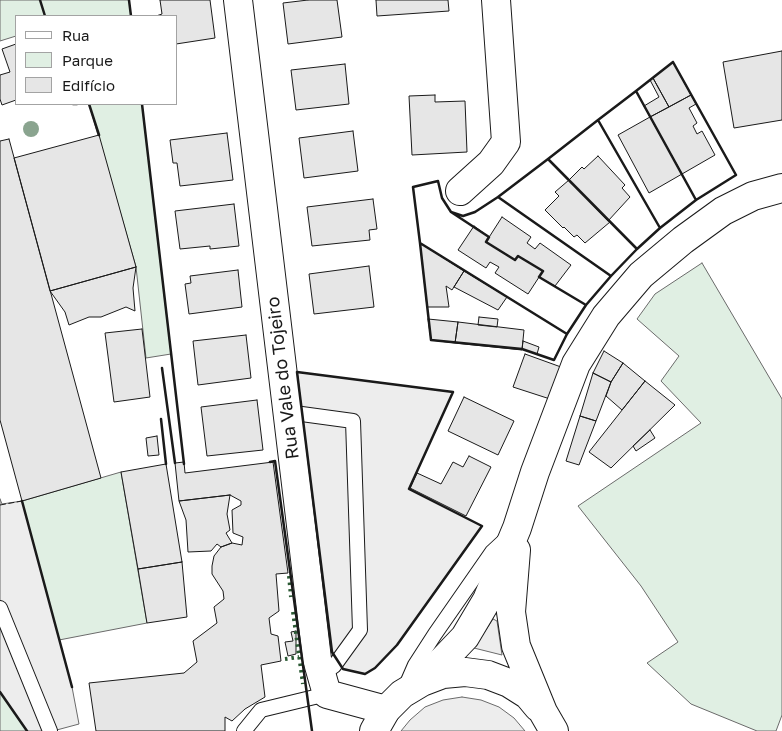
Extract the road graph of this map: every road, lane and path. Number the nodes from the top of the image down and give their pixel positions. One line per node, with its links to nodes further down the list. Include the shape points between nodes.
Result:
1 (238, 0): 5 (main road, Rua Vale do Tojeiro)
2 (496, 0): 4 (main road, via 506,142 492,163)
3 (782, 188): 6 (main road, via 753,196 723,211 683,240 641,275 606,316 576,364)
4 (460, 191)
5 (287, 412): 8 (main road, Rua Vale do Tojeiro, via 316,659); 8 (lane, via 353,421 360,630)
6 (517, 528): 9 (main road, via 486,600 465,637); 10 (main road, via 511,612 516,646)
7 (0, 608): 11 (lane)
8 (324, 685): 9 (main road); 12 (lane, via 261,710)
9 (388, 713): 10 (main road, via 443,674 465,672 509,683 528,696)
10 (548, 722)
11 (50, 731)
12 (244, 731)

